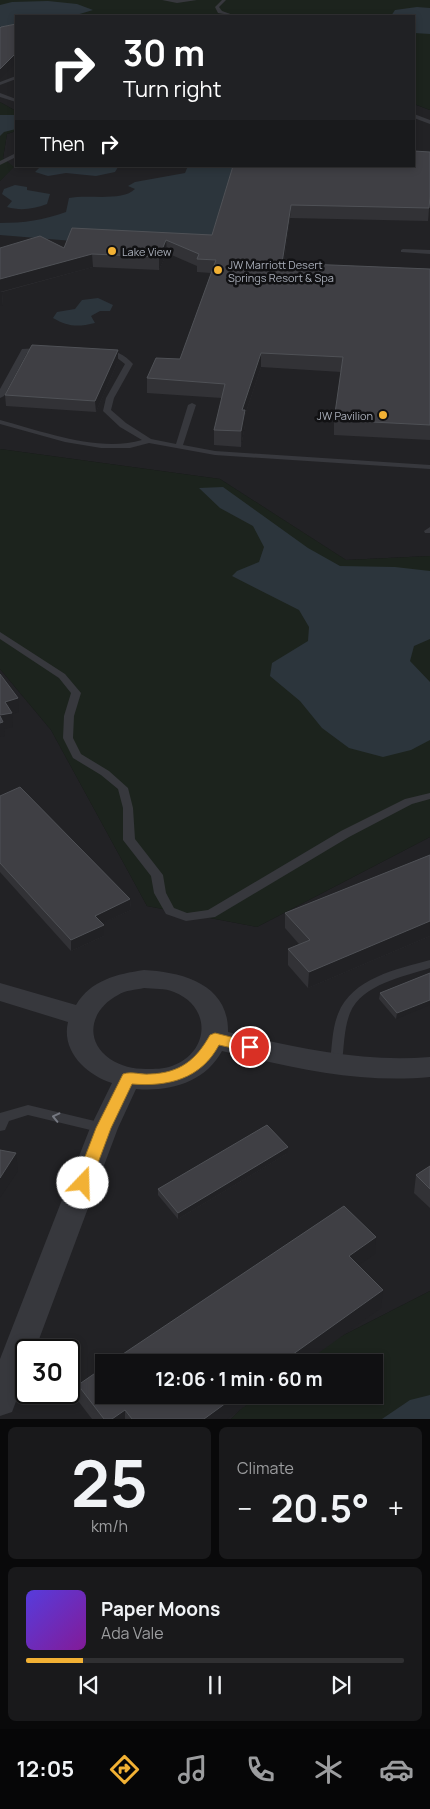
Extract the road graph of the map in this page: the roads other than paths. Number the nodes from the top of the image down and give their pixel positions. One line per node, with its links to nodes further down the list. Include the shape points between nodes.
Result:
1 (164, 0): 2 (lane)
2 (195, 0)
3 (224, 0): 4 (lane, via 217,7 220,12)
4 (230, 15)
5 (15, 77): 6 (lane)
6 (0, 84)
7 (0, 95): 8 (lane)
8 (15, 101)
9 (415, 116): 10 (lane)
10 (430, 122)
11 (15, 156): 12 (lane)
12 (0, 163)
13 (403, 250): 14 (lane)
14 (430, 252)
15 (54, 349): 17 (lane, via 24,351)
16 (94, 350): 20 (lane, via 114,352 129,364 110,398 107,411)
17 (0, 396)
18 (192, 405): 21 (lane)
19 (0, 422): 20 (lane, via 96,444 130,446)
20 (149, 441): 21 (lane)
21 (179, 446): 22 (lane, via 216,453)
22 (430, 467)
23 (0, 634): 24 (lane, via 62,676 76,693 69,716 68,738 77,756 123,788 128,808 129,840 157,875 160,893 170,911 186,917 211,914 408,800)
24 (430, 796)
25 (430, 964): 29 (lane, via 372,984 354,996 344,1013)
26 (0, 992): 27 (street)
27 (82, 1016): 28 (street, via 91,1002 114,986 144,979 165,980 184,985 200,995 211,1008 216,1023); 31 (street, via 79,1032 83,1047 93,1061)
28 (215, 1039): 29 (street); 31 (street, via 207,1054 192,1068 158,1079)
29 (336, 1063): 30 (street, via 408,1071)
30 (430, 1067)
31 (128, 1078): 33 (street)
32 (0, 1126): 33 (lane, one-way to 32, via 28,1110 4,1117)
33 (104, 1128): 34 (street)
34 (0, 1401)

